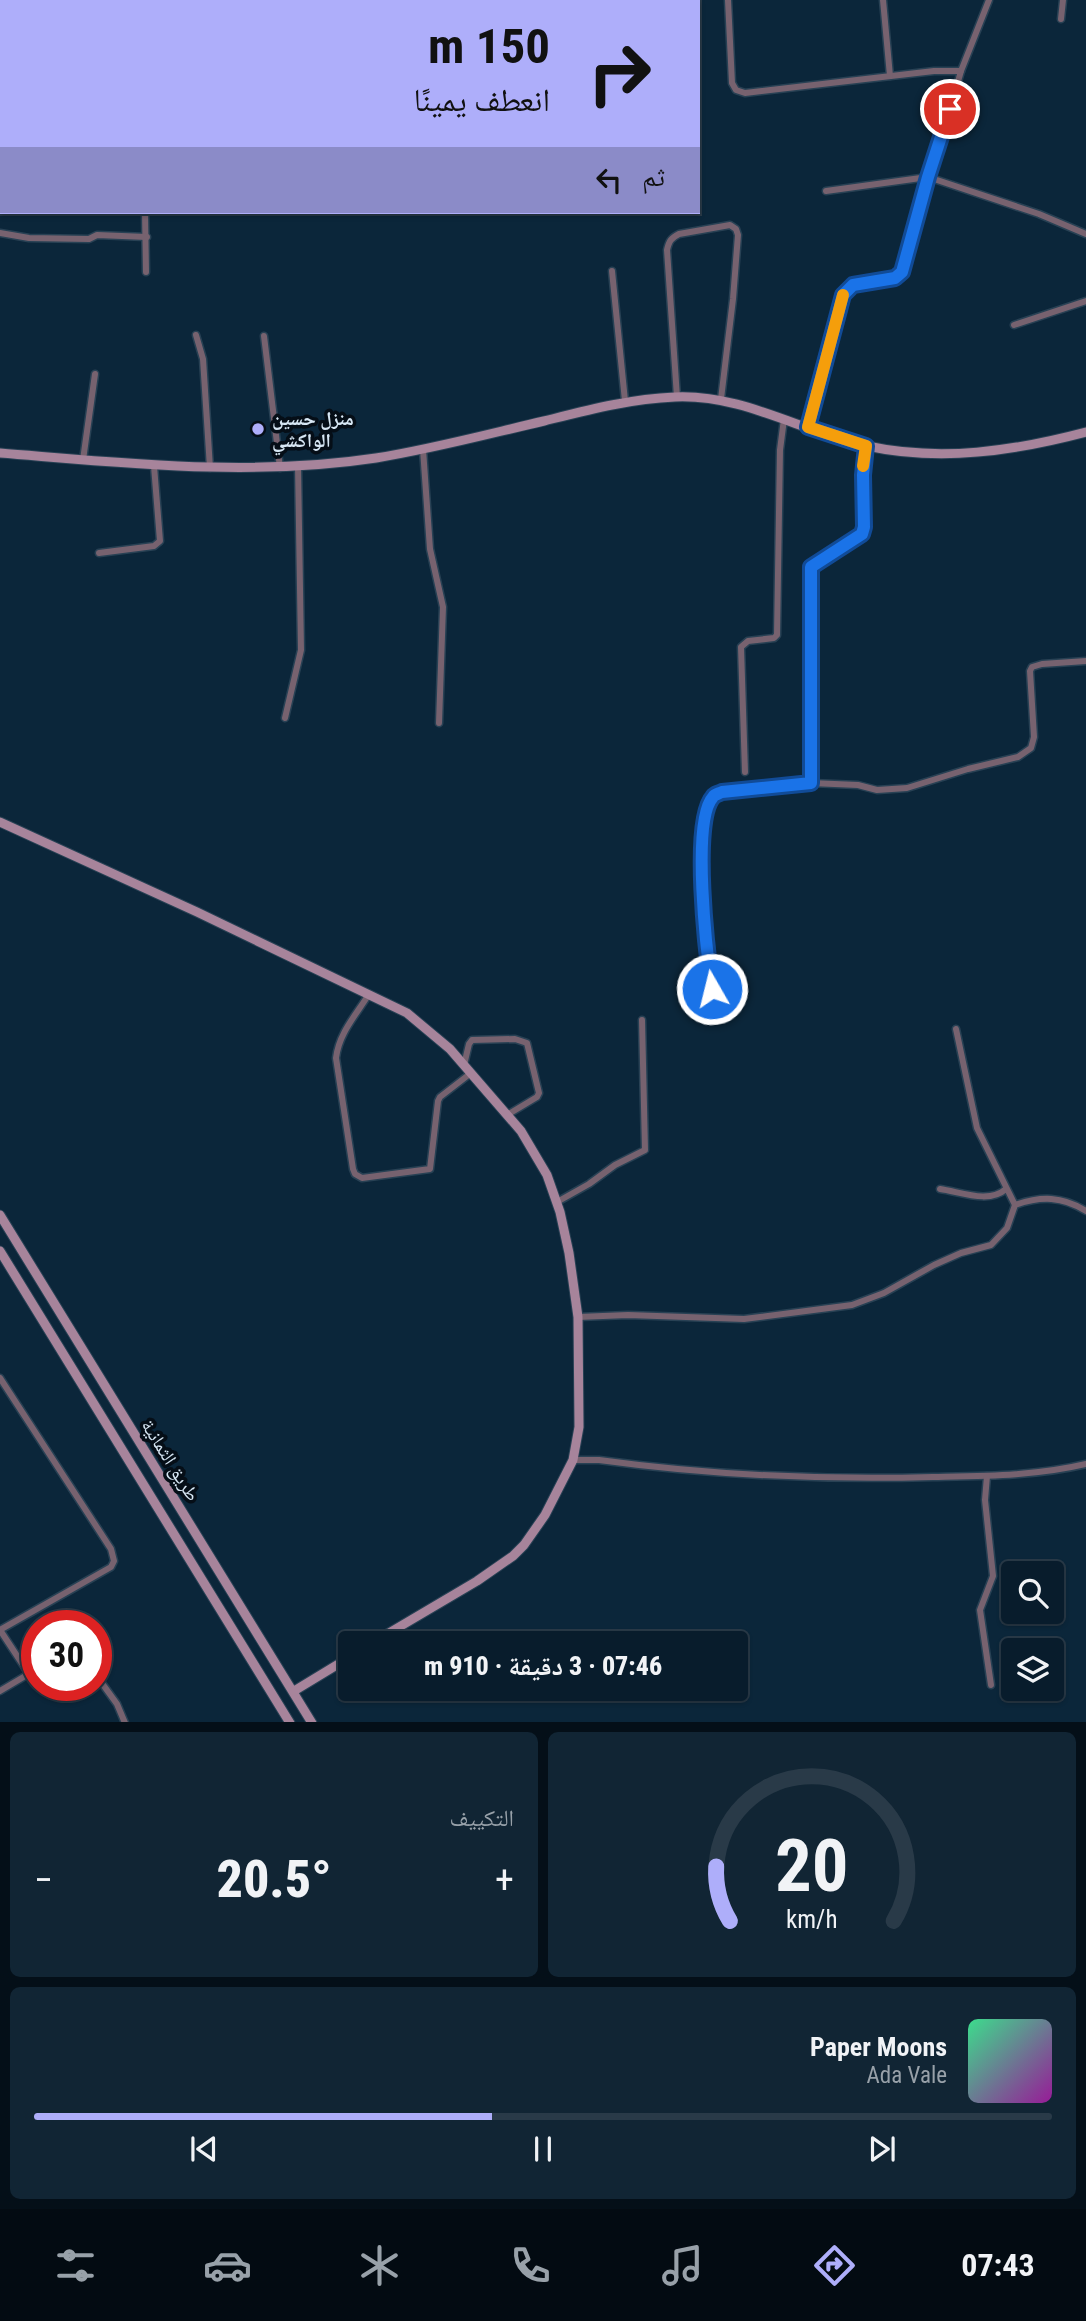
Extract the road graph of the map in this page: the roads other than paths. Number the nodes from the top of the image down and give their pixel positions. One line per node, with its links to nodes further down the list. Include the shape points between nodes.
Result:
1 (728, 0): 7 (street, via 736,90 745,93)
2 (883, 0): 7 (street)
3 (989, 0): 6 (street)
4 (1063, 0): 5 (street)
5 (1061, 19)
6 (961, 71): 7 (street); 8 (street)
7 (890, 76)
8 (928, 177): 9 (street); 12 (street); 25 (street, via 902,272 895,278 853,285 843,295)
9 (826, 191)
10 (145, 214): 13 (street)
11 (0, 233): 13 (street, via 29,238)
12 (1086, 234)
13 (147, 237): 15 (street)
14 (612, 271): 23 (street)
15 (146, 272)
16 (1086, 302): 17 (street)
17 (1014, 325)
18 (196, 335): 33 (street)
19 (264, 336): 34 (street)
20 (95, 374): 30 (street)
21 (677, 397): 22 (street); 22 (street, via 668,242 679,234 730,225 738,235); 23 (street)
22 (721, 399): 24 (street)
23 (625, 401): 28 (street)
24 (784, 419): 25 (street); 39 (street, via 777,635 741,647)
25 (808, 427): 27 (street)
26 (1086, 432): 27 (street, via 970,454)
27 (866, 446): 40 (street, via 862,534 811,567)
28 (423, 449): 31 (street); 38 (street, via 430,549 443,607)
29 (0, 453): 30 (street)
30 (83, 460): 32 (street)
31 (298, 465): 34 (street); 37 (street, via 301,650)
32 (154, 466): 33 (street); 35 (street, via 160,541 153,546)
33 (210, 468): 34 (street)
34 (280, 468)
35 (99, 552)
36 (1086, 661): 40 (street, via 1032,667 1034,737 1031,748 1018,757 907,788 877,790)
37 (285, 718)
38 (439, 723)
39 (745, 772)
40 (811, 783): 42 (street, via 728,791 710,802 702,890)
41 (0, 822): 43 (street)
42 (712, 989)
43 (369, 993): 46 (street, via 421,1023); 47 (street, via 343,1032 336,1058 358,1177 430,1169 438,1101)
44 (642, 1020): 51 (street, via 645,1150)
45 (956, 1029): 50 (street, via 974,1117)
46 (464, 1065): 47 (street); 48 (street, via 472,1040 515,1039 527,1044 539,1093)
47 (471, 1073): 48 (street)
48 (507, 1115): 51 (street, via 532,1146)
49 (940, 1189): 50 (street, via 989,1197)
50 (1006, 1189): 52 (street)
51 (557, 1202): 56 (street)
52 (1015, 1205): 53 (street, via 1054,1198); 56 (street, via 1007,1228 990,1245 961,1253 852,1305 744,1319)
53 (1086, 1211)
54 (0, 1215): 68 (street, طريق الثمانية)
55 (0, 1251): 71 (street)
56 (578, 1317): 58 (street, via 579,1427)
57 (0, 1378): 61 (street, via 111,1549 114,1561 105,1571)
58 (573, 1460): 60 (street, via 789,1476); 62 (street, via 545,1515 513,1556)
59 (1086, 1464): 60 (street)
60 (987, 1476): 66 (street, via 993,1576 980,1623)
61 (0, 1630): 63 (street)
62 (392, 1631)
63 (21, 1662)
64 (338, 1664): 68 (street)
65 (21, 1679): 67 (street)
66 (991, 1685)
67 (0, 1691)
68 (293, 1691): 72 (street, طريق الثمانية)
69 (112, 1697): 70 (street)
70 (125, 1722)
71 (289, 1722)
72 (311, 1722)

